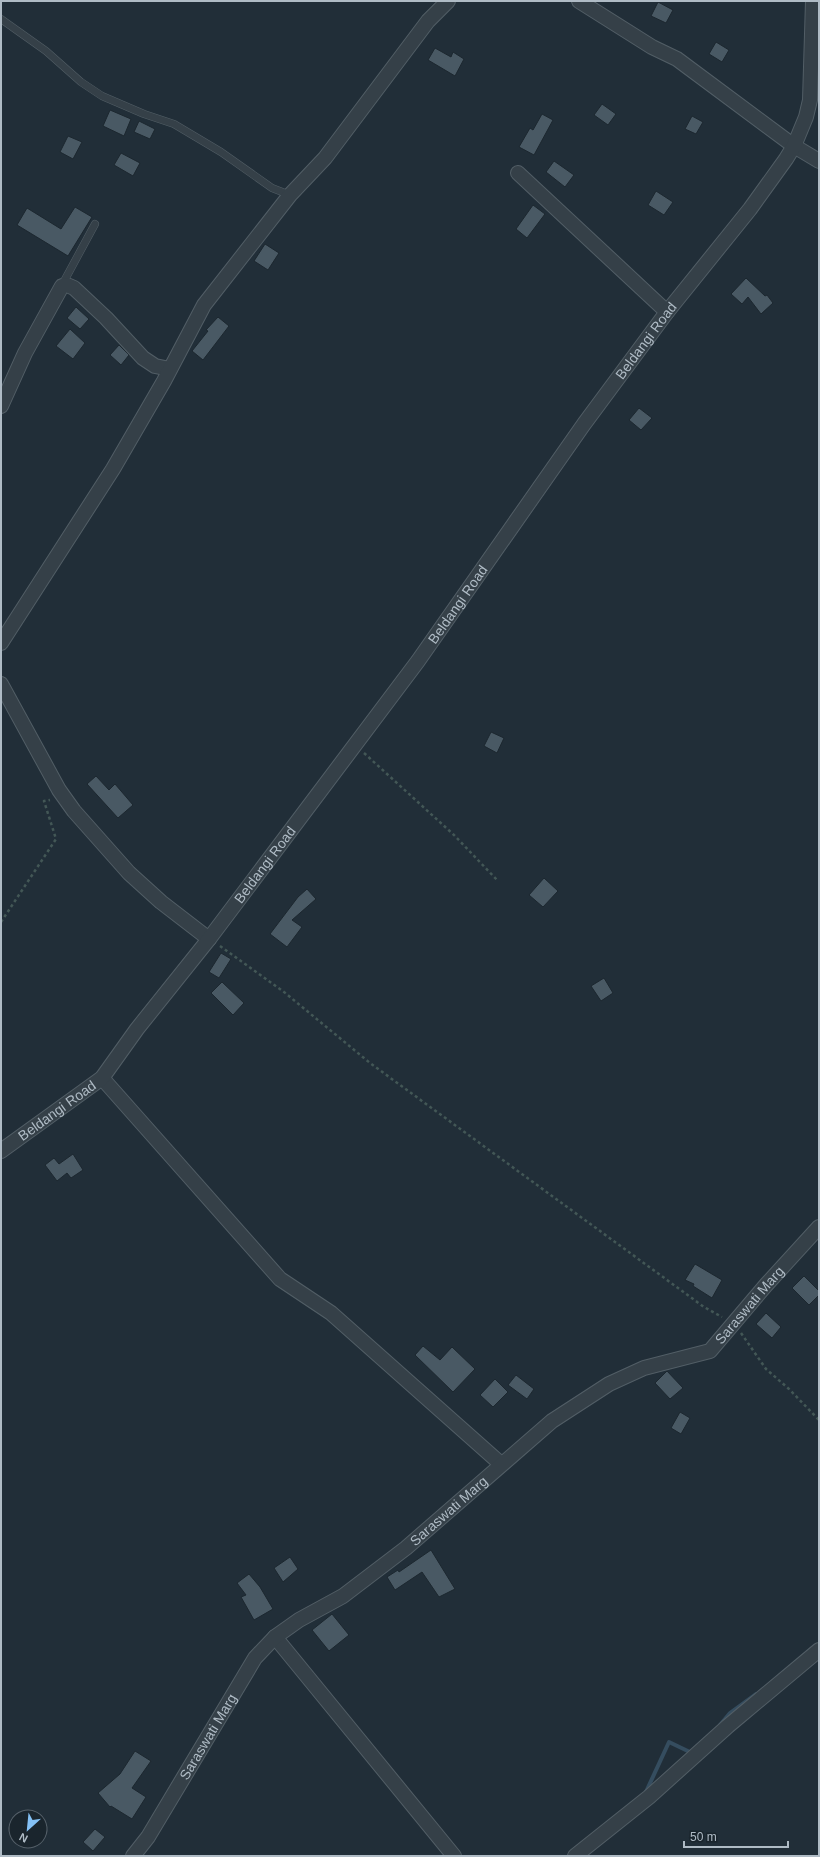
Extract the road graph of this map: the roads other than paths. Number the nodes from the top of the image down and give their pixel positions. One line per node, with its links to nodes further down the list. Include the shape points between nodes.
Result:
1 (448, 1): 8 (street, via 428,21 325,158)
2 (579, 1): 5 (street, via 652,47 677,59)
3 (813, 1): 5 (street, Beldangi Road, via 810,100)
4 (1, 19): 8 (lane, via 46,50 81,82 102,96 174,124 221,152 272,188)
5 (794, 146): 6 (street); 11 (street, Beldangi Road, via 750,209)
6 (819, 161)
7 (518, 173): 11 (street)
8 (290, 195): 12 (street, via 204,305)
9 (95, 224): 10 (lane)
10 (62, 286): 12 (street, via 74,288 143,358 155,366); 13 (street, via 25,353)
11 (667, 312): 16 (street, Beldangi Road, via 584,424 418,660)
12 (170, 369): 14 (street, via 113,469)
13 (1, 406)
14 (1, 642)
15 (1, 684): 16 (street, via 59,790 74,810 129,873 161,902)
16 (209, 939): 17 (street, Beldangi Road, via 137,1029)
17 (102, 1078): 18 (street, Beldangi Road); 20 (street, via 280,1279 331,1313)
18 (1, 1151)
19 (819, 1227): 20 (street, Saraswati Marg, via 766,1284 710,1351 644,1368 610,1384 552,1421)
20 (501, 1464): 21 (street, Saraswati Marg, via 434,1524 343,1596 299,1620)
21 (275, 1637): 23 (street, Saraswati Marg, via 255,1658 148,1837); 24 (street)
22 (819, 1650): 25 (street, via 728,1726 649,1797)
23 (133, 1856)
24 (454, 1856)
25 (575, 1856)

